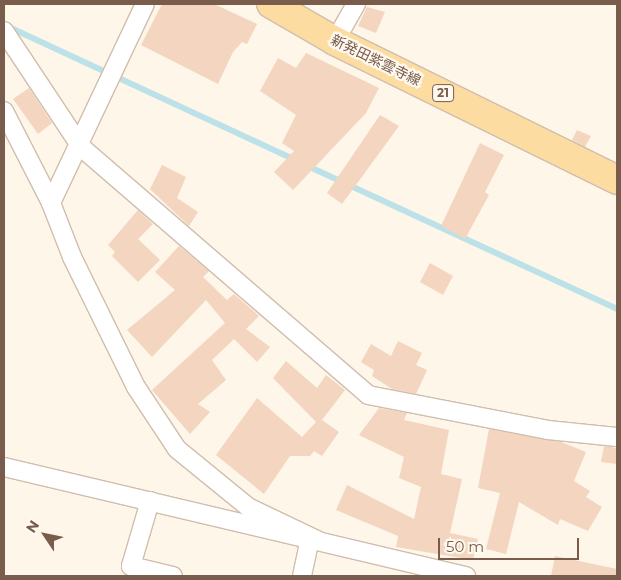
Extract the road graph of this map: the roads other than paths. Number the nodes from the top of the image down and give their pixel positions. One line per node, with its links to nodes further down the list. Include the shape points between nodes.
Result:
1 (145, 4): 7 (street)
2 (270, 4): 5 (main road, 新発田紫雲寺線 / 21)
3 (356, 4): 5 (street)
4 (4, 31): 7 (street)
5 (335, 41): 8 (main road, 新発田紫雲寺線 / 21)
6 (4, 111): 9 (street)
7 (81, 147): 9 (street); 10 (street, via 368,395 548,430)
8 (617, 180)
9 (51, 203): 13 (street, via 72,257 136,387 178,449 248,507)
10 (617, 437)
11 (4, 467): 12 (street)
12 (150, 501): 13 (street); 14 (street, via 131,566)
13 (314, 540): 15 (street); 16 (street)
14 (173, 576)
15 (302, 576)
16 (466, 576)

